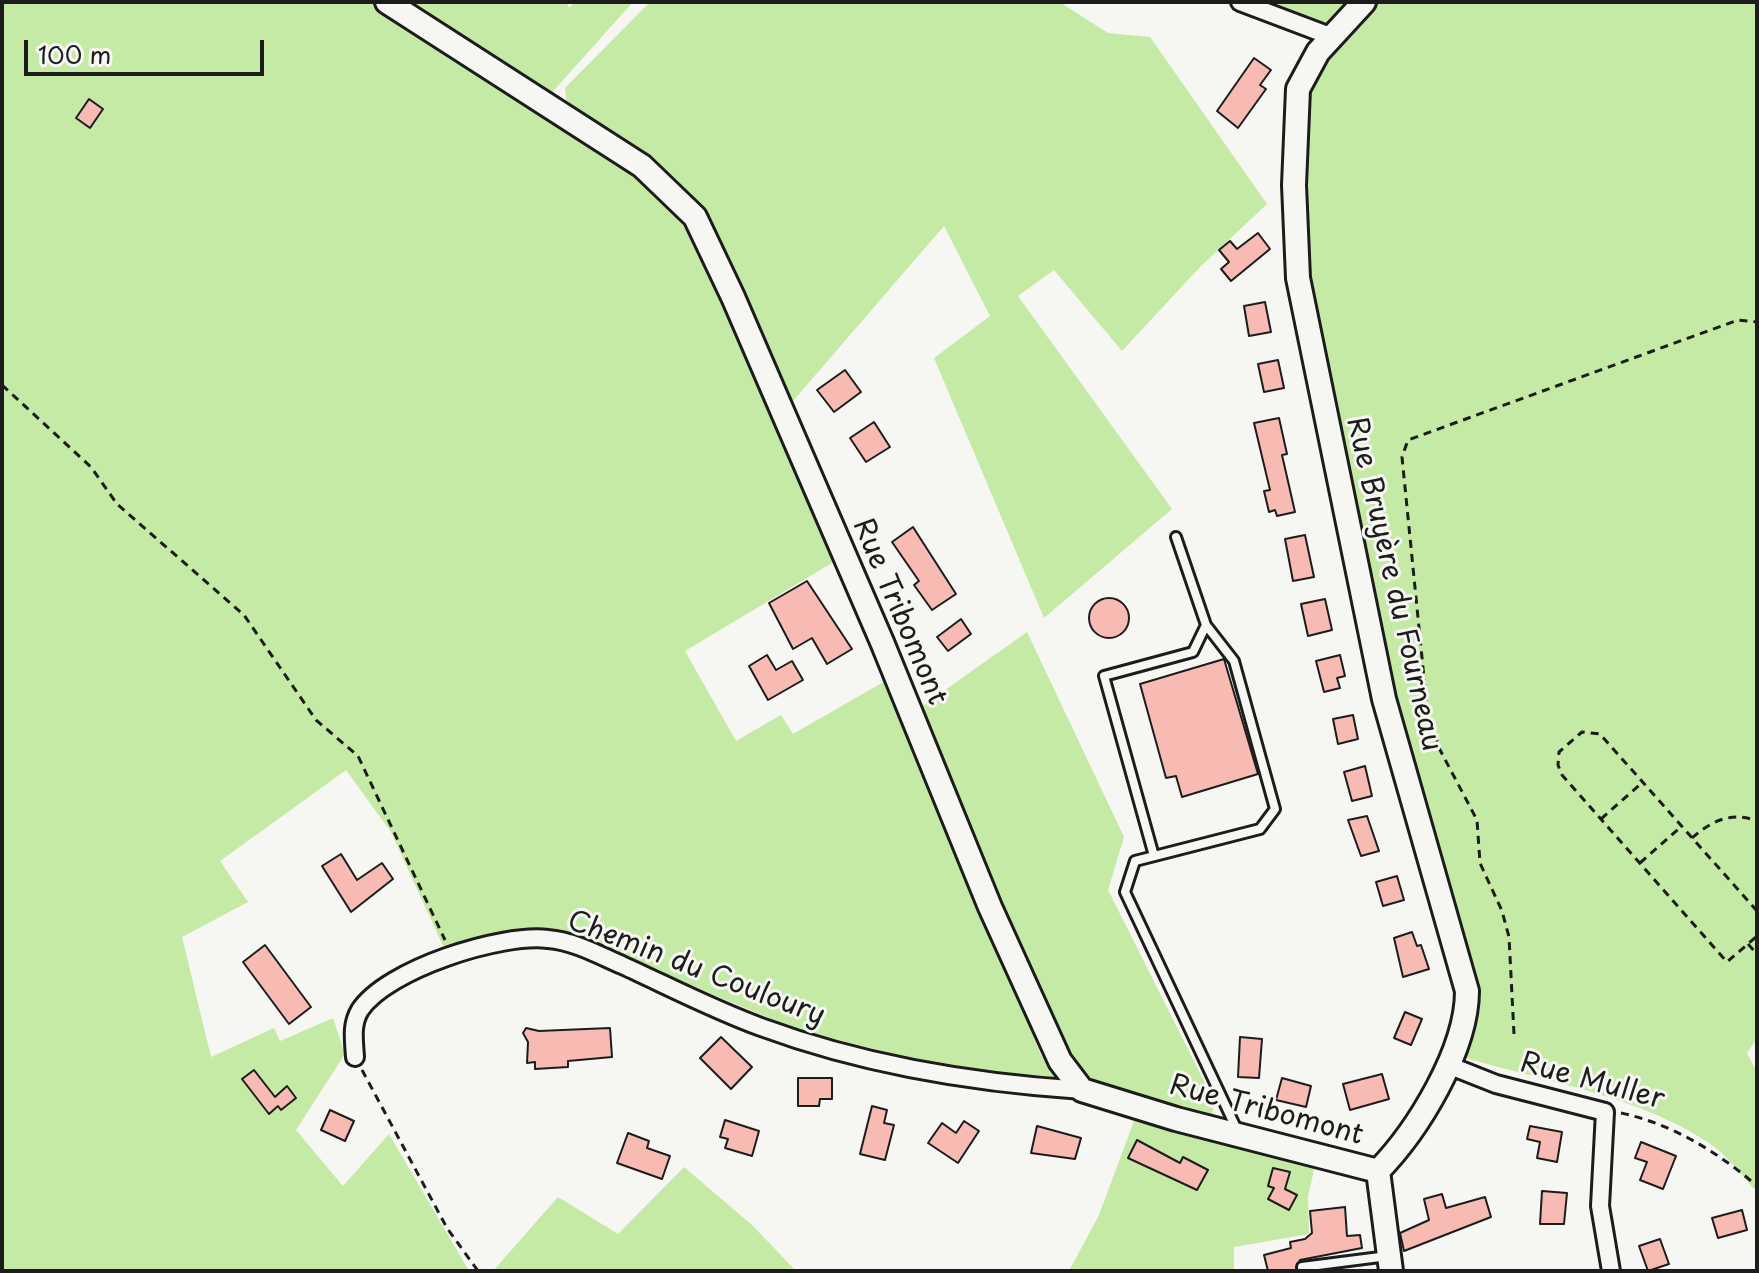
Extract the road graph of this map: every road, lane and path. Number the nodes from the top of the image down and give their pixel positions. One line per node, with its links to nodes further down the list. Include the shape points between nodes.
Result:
1 (387, 2): 24 (street, Rue Tribomont, via 642,166 695,217 882,642 990,907 1060,1061)
2 (1240, 2): 4 (street)
3 (1364, 2): 4 (street, Rue Bruyère du Fourneau)
4 (1330, 36): 23 (street, Rue Bruyère du Fourneau, via 1306,70 1295,109 1298,278 1384,699 1467,991 1463,1029)
5 (1757, 322): 21 (path, via 1738,320 1408,440 1402,457 1427,708 1439,748 1477,820 1480,863 1509,937)
6 (2, 385): 20 (path, via 91,467 117,504 244,615 316,720 358,756)
7 (1176, 537): 8 (lane)
8 (1206, 625): 14 (lane, via 1193,652 1104,676); 14 (lane, via 1234,661 1275,809 1260,829)
9 (1643, 782): 10 (path); 10 (path, via 1600,734 1582,732 1570,740 1559,752 1558,765); 12 (path)
10 (1601, 819): 15 (path)
11 (1757, 821): 13 (path, via 1715,821)
12 (1682, 826): 13 (path); 15 (path)
13 (1692, 838): 16 (path)
14 (1154, 856): 26 (lane, via 1135,861 1125,892)
15 (1640, 863): 18 (path, via 1727,962)
16 (1757, 911)
17 (1757, 936): 18 (path)
18 (1748, 944): 19 (path)
19 (1757, 954)
20 (450, 955): 22 (street, Chemin du Couloury, via 376,993 360,1010 352,1030); 24 (street, Chemin du Couloury, via 511,939 564,941 812,1044 964,1078)
21 (1514, 1034)
22 (355, 1057): 30 (path, via 439,1215)
23 (1448, 1065): 25 (street, Rue Muller, via 1496,1084); 27 (street, Rue Bruyère du Fourneau, via 1403,1142)
24 (1082, 1090): 26 (street, Rue Tribomont)
25 (1605, 1112): 28 (path, Rue Muller, via 1650,1119); 32 (street, via 1600,1206)
26 (1239, 1135): 27 (street, Rue Tribomont)
27 (1378, 1171): 29 (street)
28 (1757, 1186)
29 (1390, 1264): 31 (lane)
30 (478, 1271)
31 (1302, 1271)
32 (1611, 1271)

